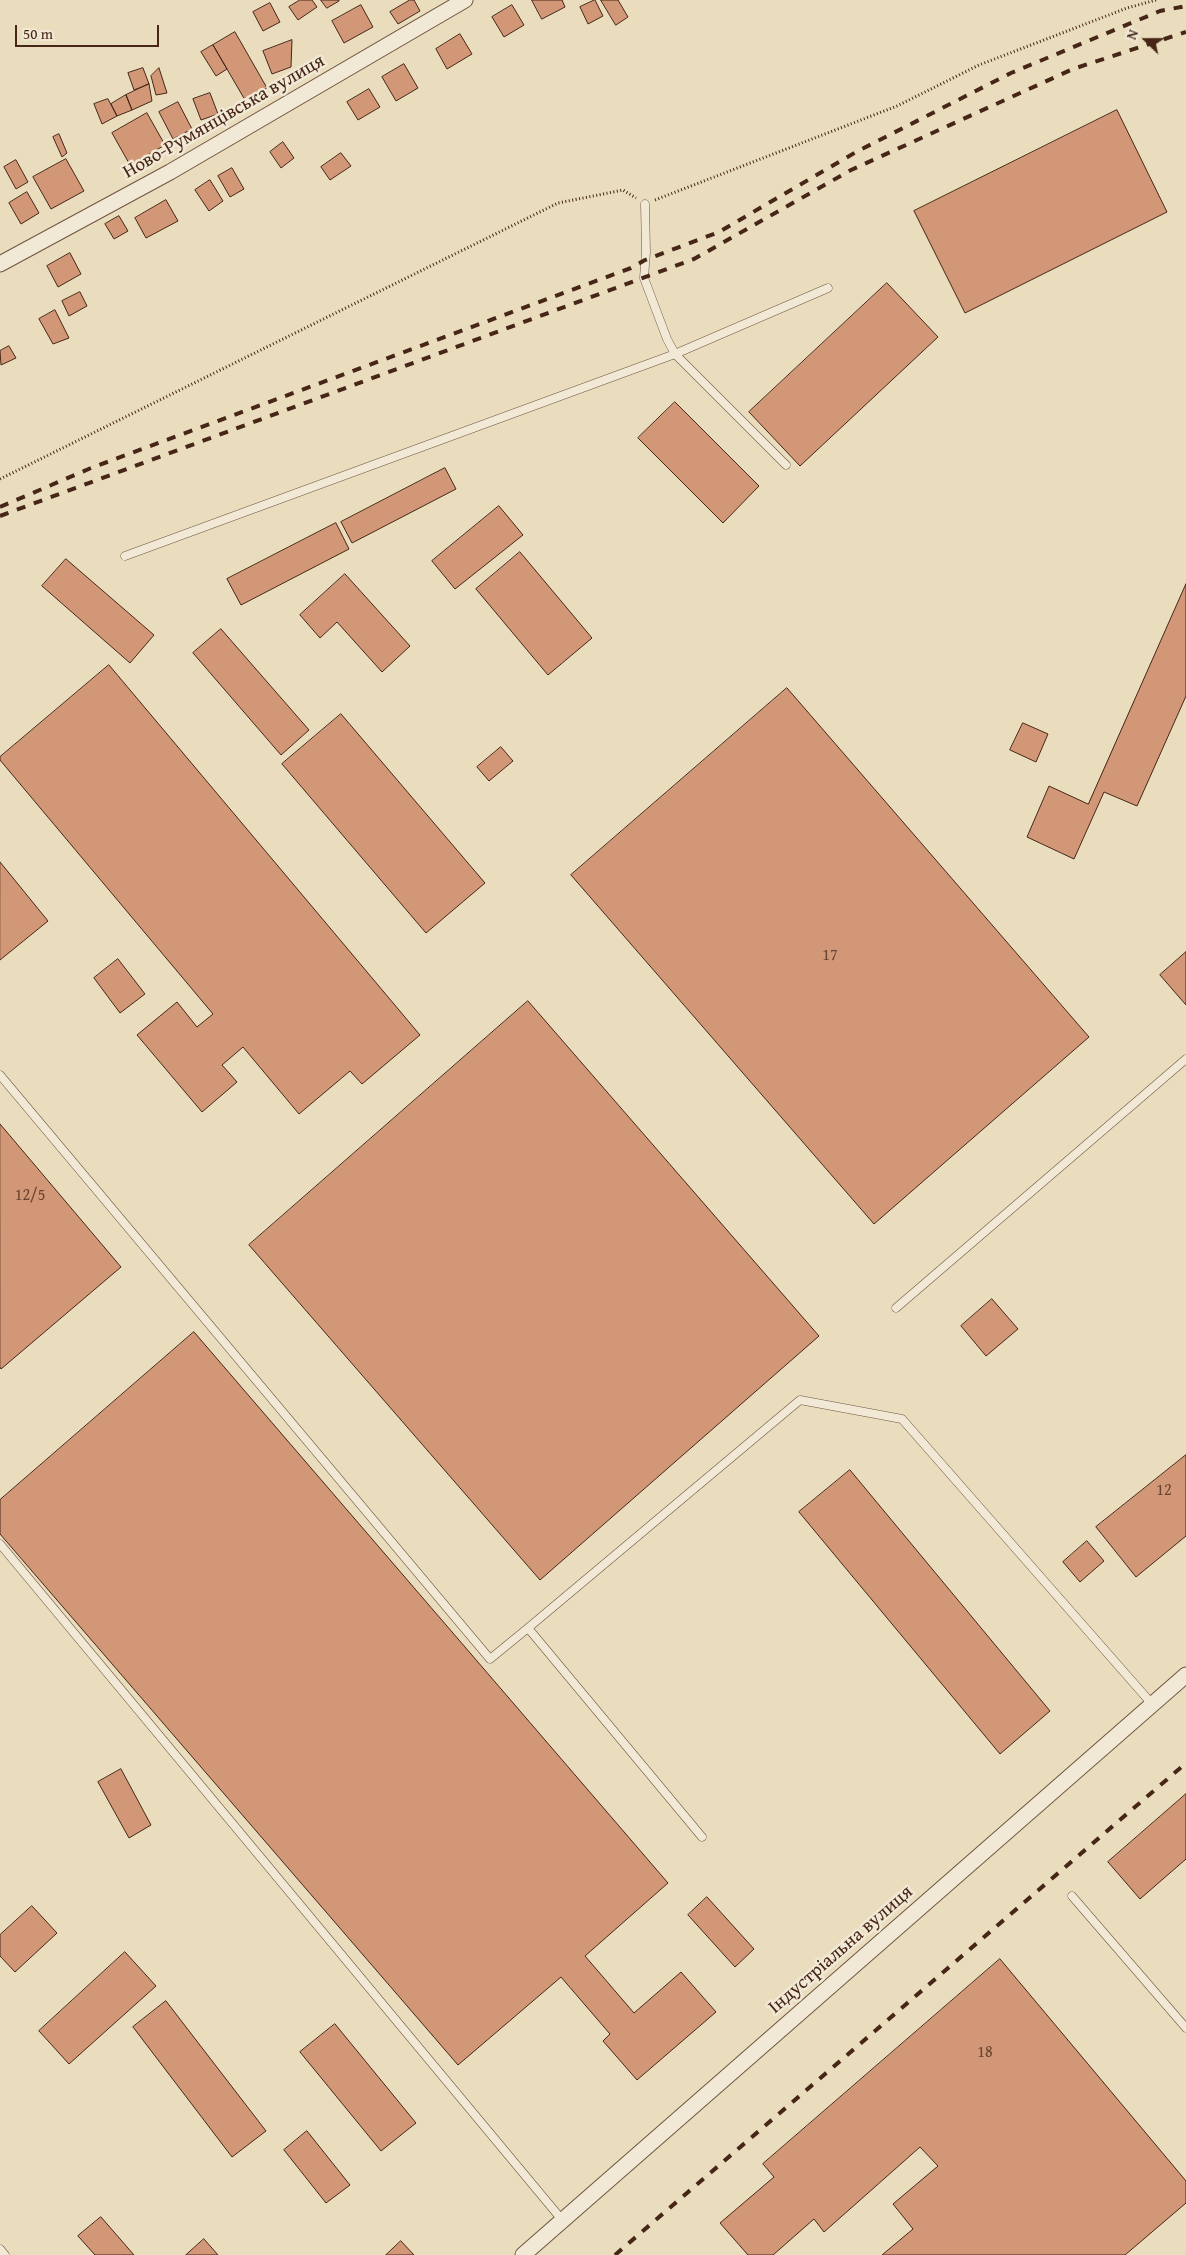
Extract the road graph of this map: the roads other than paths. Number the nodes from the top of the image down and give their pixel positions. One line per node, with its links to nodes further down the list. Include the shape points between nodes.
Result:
1 (465, 0): 3 (street, Ново-Румянцівська вулиця, via 170,172)
2 (644, 204): 5 (lane, via 644,278 666,339)
3 (0, 264)
4 (828, 288): 5 (lane)
5 (675, 354): 6 (lane); 7 (lane)
6 (786, 465)
7 (126, 556)
8 (1186, 1059): 10 (lane)
9 (0, 1075): 12 (lane, via 490,1660)
10 (896, 1308)
11 (0, 1544): 18 (lane)
12 (528, 1628): 14 (lane, via 800,1400 902,1419); 15 (lane)
13 (1186, 1675): 14 (street, Індустріальна вулиця)
14 (1152, 1704): 18 (street, Індустріальна вулиця)
15 (702, 1837)
16 (1072, 1896): 17 (lane)
17 (1186, 2028)
18 (563, 2221): 21 (street, Індустріальна вулиця)
19 (0, 2249): 20 (lane)
20 (5, 2255)
21 (523, 2255)

